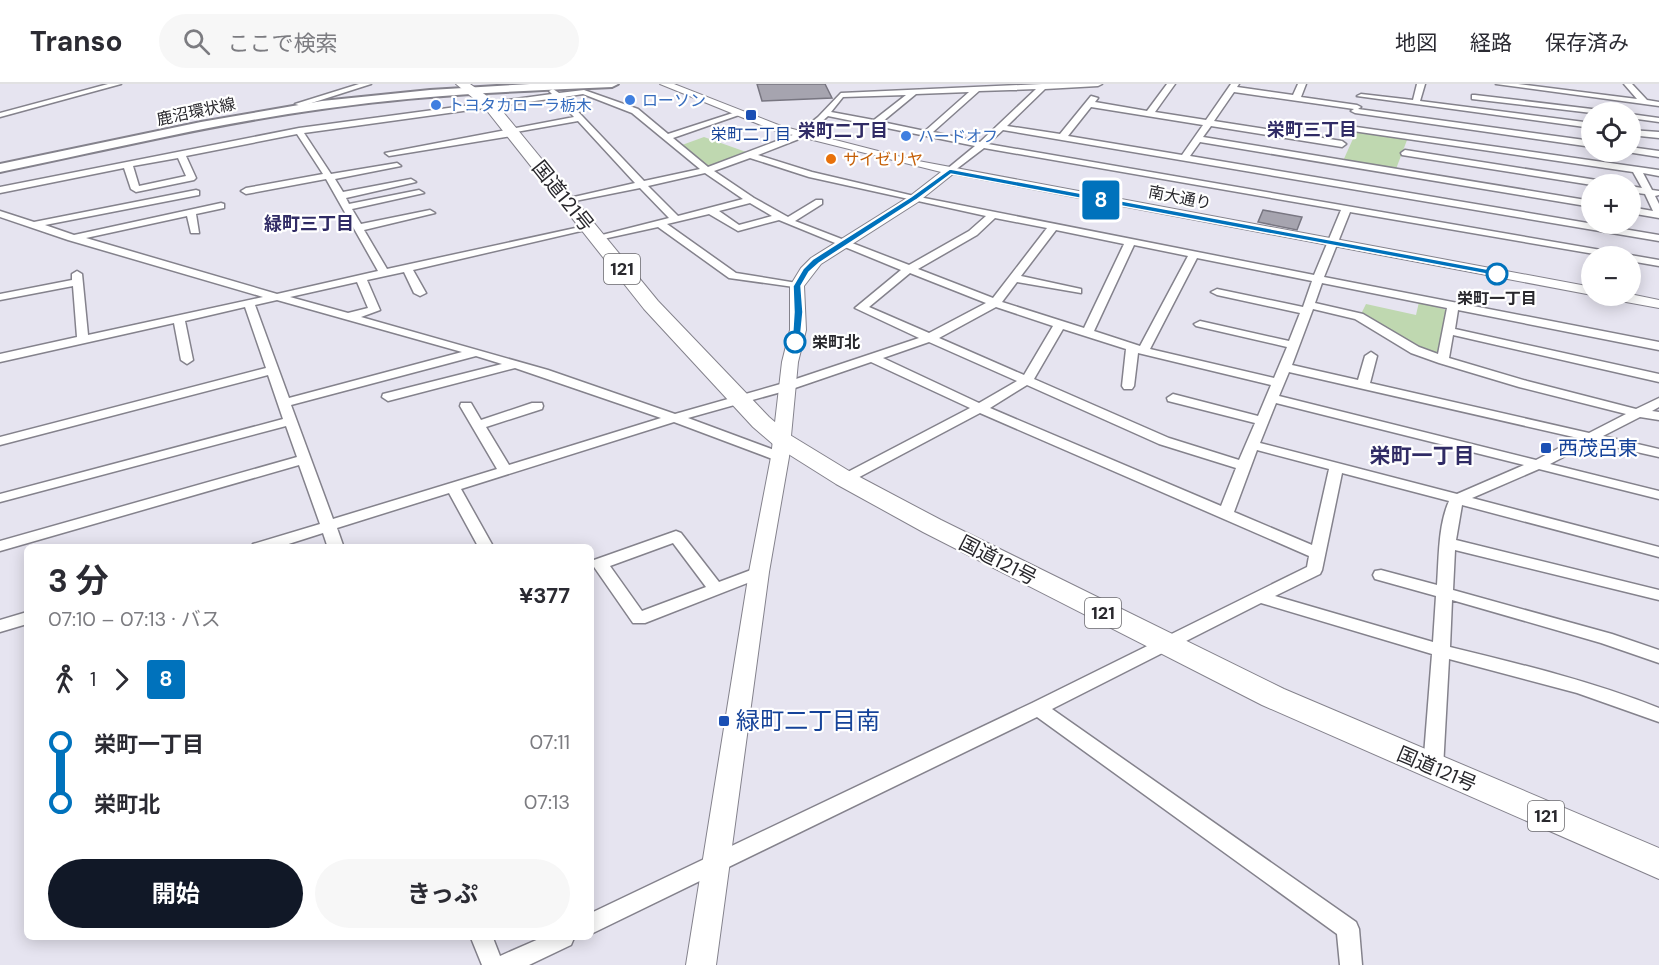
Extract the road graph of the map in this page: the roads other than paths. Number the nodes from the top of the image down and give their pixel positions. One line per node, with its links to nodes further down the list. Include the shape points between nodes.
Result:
1 (117, 84): 38 (street)
2 (367, 84): 28 (street)
3 (612, 84): 18 (main road, 鹿沼環状線)
4 (664, 84): 35 (street, 南大通り)
5 (838, 84): 21 (street)
6 (1098, 84): 15 (street)
7 (1105, 84): 30 (street)
8 (1171, 84): 37 (street)
9 (1302, 84): 25 (street)
10 (1362, 84): 23 (street)
11 (1421, 84): 27 (street)
12 (1476, 84): 24 (street)
13 (1500, 84): 26 (street)
14 (1628, 84): 26 (street)
15 (1042, 85): 19 (street); 45 (street)
16 (1233, 86): 25 (street); 42 (street)
17 (467, 87): 18 (main road, 鹿沼環状線); 28 (main road, 鹿沼環状線); 29 (highway, 国道121号 / 121); 73 (main road, 鹿沼環状線, via 293,109)
18 (548, 87): 22 (street)
19 (977, 89): 20 (street); 51 (street)
20 (914, 92): 21 (street); 43 (street)
21 (841, 95): 36 (street)
22 (558, 96): 29 (street); 39 (street); 54 (street, via 584,92 614,102 635,111)
23 (1361, 96): 27 (street); 32 (street)
24 (1475, 97): 33 (street); 34 (street)
25 (1296, 98): 32 (street)
26 (1644, 102): 31 (street)
27 (1416, 103): 34 (street)
28 (299, 104): 70 (main road, 鹿沼環状線)
29 (489, 104): 48 (street); 49 (highway, 国道121号 / 121)
30 (1089, 104): 37 (street); 56 (street)
31 (1659, 104)
32 (1356, 109): 46 (street); 47 (street)
33 (1581, 110)
34 (1473, 111): 44 (street); 46 (street)
35 (736, 113): 52 (street, 南大通り); 54 (street)
36 (827, 113): 43 (street); 52 (street)
37 (1149, 114): 42 (street)
38 (0, 115)
39 (581, 118): 49 (street); 84 (street)
40 (1641, 118): 41 (street)
41 (1659, 120)
42 (1208, 123): 57 (street); 59 (street)
43 (875, 124): 51 (street)
44 (1581, 125)
45 (1001, 127): 56 (street); 60 (street)
46 (1472, 127): 58 (street); 61 (street)
47 (1349, 128): 55 (street); 59 (street)
48 (299, 132): 66 (street); 79 (street)
49 (511, 132): 63 (street); 94 (highway, 国道121号 / 121)
50 (1641, 133): 53 (street)
51 (926, 134): 60 (street)
52 (801, 135): 67 (street); 76 (street, 南大通り)
53 (1659, 135)
54 (668, 137): 74 (street)
55 (1410, 137): 61 (street); 64 (street)
56 (1062, 138): 68 (street)
57 (1197, 139): 68 (street); 69 (street)
58 (1581, 143)
59 (1342, 144): 69 (street)
60 (982, 145): 76 (street); 98 (street)
61 (1470, 146): 75 (street)
62 (1641, 152): 65 (street)
63 (389, 153)
64 (1405, 153): 77 (street); 80 (street)
65 (1659, 154)
66 (181, 155): 71 (street); 71 (street, via 191,178 136,189)
67 (750, 155): 74 (street); 92 (street, via 809,174)
68 (1184, 159): 82 (street)
69 (1334, 162): 77 (street); 82 (street)
70 (0, 163)
71 (128, 166): 85 (street)
72 (397, 166): 79 (street)
73 (0, 168)
74 (707, 170): 84 (street); 93 (street)
75 (1637, 170): 78 (street); 88 (street)
76 (950, 171): 92 (street); 122 (street, 南大通り)
77 (1399, 172): 83 (street)
78 (1659, 173)
79 (328, 177): 91 (street); 97 (street, via 245,188)
80 (1581, 181)
81 (411, 182): 91 (street)
82 (1325, 183): 98 (street); 99 (street)
83 (1468, 183): 96 (street); 99 (street)
84 (640, 185): 94 (street); 111 (street)
85 (0, 190)
86 (1641, 191): 88 (street)
87 (419, 192): 101 (street)
88 (1648, 192): 90 (street); 109 (street)
89 (196, 194): 113 (street)
90 (1659, 194)
91 (339, 196): 101 (street)
92 (914, 199): 108 (street); 123 (street)
93 (751, 200): 103 (street); 110 (street)
94 (568, 201): 118 (highway, 国道121号 / 121)
95 (819, 202): 110 (street)
96 (1581, 202)
97 (250, 204)
98 (1317, 205): 102 (street)
99 (1453, 205): 114 (street); 120 (street)
100 (221, 206): 105 (street)
101 (346, 207): 116 (street)
102 (1346, 210): 114 (street); 122 (street)
103 (712, 211): 110 (street, via 738,228); 111 (street)
104 (1641, 212): 109 (street)
105 (191, 213): 117 (street); 119 (street)
106 (430, 213): 116 (street)
107 (0, 214): 113 (street)
108 (994, 214): 115 (street); 129 (street, via 973,232)
109 (1659, 214)
110 (783, 219): 123 (street)
111 (677, 220): 112 (street)
112 (660, 224): 118 (street); 134 (street, via 734,276)
113 (34, 225): 119 (street)
114 (1438, 226): 124 (street)
115 (1053, 227): 121 (street); 132 (street)
116 (358, 228): 130 (street)
117 (195, 231)
118 (593, 233): 128 (street); 176 (highway, 国道121号 / 121, via 651,305)
119 (72, 238): 140 (street)
120 (1659, 238)
121 (1130, 242): 125 (street); 152 (street)
122 (1330, 243): 133 (street); 135 (street, 南大通り)
123 (842, 244): 129 (street); 134 (street, via 811,266)
124 (1581, 249)
125 (1194, 254): 133 (street); 157 (street)
126 (1641, 260): 127 (street)
127 (1659, 263)
128 (407, 268): 130 (street); 137 (street)
129 (908, 270): 142 (street); 153 (street, via 861,308)
130 (384, 273): 131 (street)
131 (361, 278): 140 (street); 147 (street, via 374,310)
132 (1015, 278): 136 (street); 142 (street)
133 (1319, 279): 144 (street); 146 (street)
134 (797, 286): 170 (street, via 798,330)
135 (1581, 289)
136 (1077, 291)
137 (420, 292)
138 (1218, 292): 146 (street)
139 (0, 297): 154 (street, via 77,278)
140 (279, 297): 143 (street); 147 (street)
141 (1641, 301): 145 (street)
142 (995, 303): 149 (street); 153 (street)
143 (249, 304): 148 (street); 166 (street)
144 (1453, 304): 151 (street); 156 (street)
145 (1659, 304)
146 (1308, 308): 155 (street); 163 (street, via 1359,316 1415,350)
147 (347, 317): 158 (street)
148 (179, 319): 154 (street); 162 (street)
149 (1060, 324): 152 (street); 168 (street)
150 (1200, 324): 155 (street)
151 (1450, 331): 163 (street); 167 (street)
152 (1087, 333): 157 (street)
153 (929, 338): 160 (street); 168 (street)
154 (83, 340): 161 (street)
155 (1293, 345): 165 (street)
156 (1659, 346)
157 (1138, 350): 169 (street); 171 (street)
158 (475, 352): 164 (street); 178 (street)
159 (1371, 356): 172 (street)
160 (871, 357): 170 (street); 181 (street)
161 (0, 358)
162 (187, 360)
163 (1443, 360): 182 (street)
164 (515, 364): 173 (street); 184 (street)
165 (1285, 367): 169 (street); 172 (street)
166 (272, 370): 178 (street); 189 (street)
167 (1659, 378)
168 (1027, 380): 181 (street); 194 (street, via 1164,441)
169 (1278, 383): 175 (street)
170 (788, 386): 176 (street); 191 (street)
171 (1128, 386)
172 (1363, 386): 188 (street)
173 (388, 397)
174 (1173, 398): 186 (street)
175 (1272, 398): 186 (street); 195 (street)
176 (740, 400): 184 (street); 191 (highway, 国道121号 / 121)
177 (1659, 402): 182 (street)
178 (284, 403): 185 (street)
179 (466, 406): 187 (street)
180 (537, 406): 187 (street)
181 (980, 408): 198 (street); 203 (street)
182 (1638, 413): 183 (street); 188 (street)
183 (1659, 416)
184 (674, 418): 191 (street); 197 (street)
185 (290, 421): 193 (street); 201 (street)
186 (1262, 421): 190 (street)
187 (478, 425): 197 (street)
188 (1590, 439): 192 (street); 195 (street)
189 (0, 441)
190 (1252, 445): 194 (street); 196 (street)
191 (781, 448): 198 (highway, 国道121号 / 121); 212 (street)
192 (1659, 453)
193 (304, 459): 204 (street); 209 (street)
194 (1242, 465): 203 (street)
195 (1537, 465): 200 (street); 202 (street)
196 (1335, 468): 202 (street); 211 (street)
197 (506, 471): 199 (street)
198 (845, 478): 220 (highway, 国道121号 / 121)
199 (453, 487): 204 (street); 208 (street)
200 (1659, 495)
201 (0, 498)
202 (1457, 500): 205 (street); 210 (street)
203 (1225, 515): 211 (street)
204 (328, 526): 206 (street); 207 (street)
205 (1448, 543): 215 (street); 216 (street)
206 (271, 544)
207 (335, 544)
208 (485, 544)
209 (0, 546)
210 (1659, 552)
211 (1318, 554): 217 (street, via 1314,570)
212 (759, 572): 214 (street); 226 (street)
213 (1381, 575): 215 (street)
214 (715, 588): 214 (street, via 639,619 600,564 676,536)
215 (1446, 592): 221 (street); 222 (street)
216 (1659, 595)
217 (1258, 597): 220 (street); 221 (street)
218 (24, 619): 219 (street)
219 (0, 626)
220 (1165, 644): 223 (street); 225 (highway, 国道121号 / 121)
221 (1442, 651): 224 (street, via 1549,677); 225 (street)
222 (1659, 657)
223 (1038, 708): 226 (street); 234 (street, via 1348,929)
224 (1659, 715)
225 (1433, 768): 227 (highway, 国道121号 / 121)
226 (715, 864): 228 (street); 233 (street)
227 (1659, 864)
228 (594, 923)
229 (483, 940): 231 (street)
230 (559, 940): 232 (street)
231 (493, 965)
232 (505, 965)
233 (701, 965)
234 (1351, 965)

